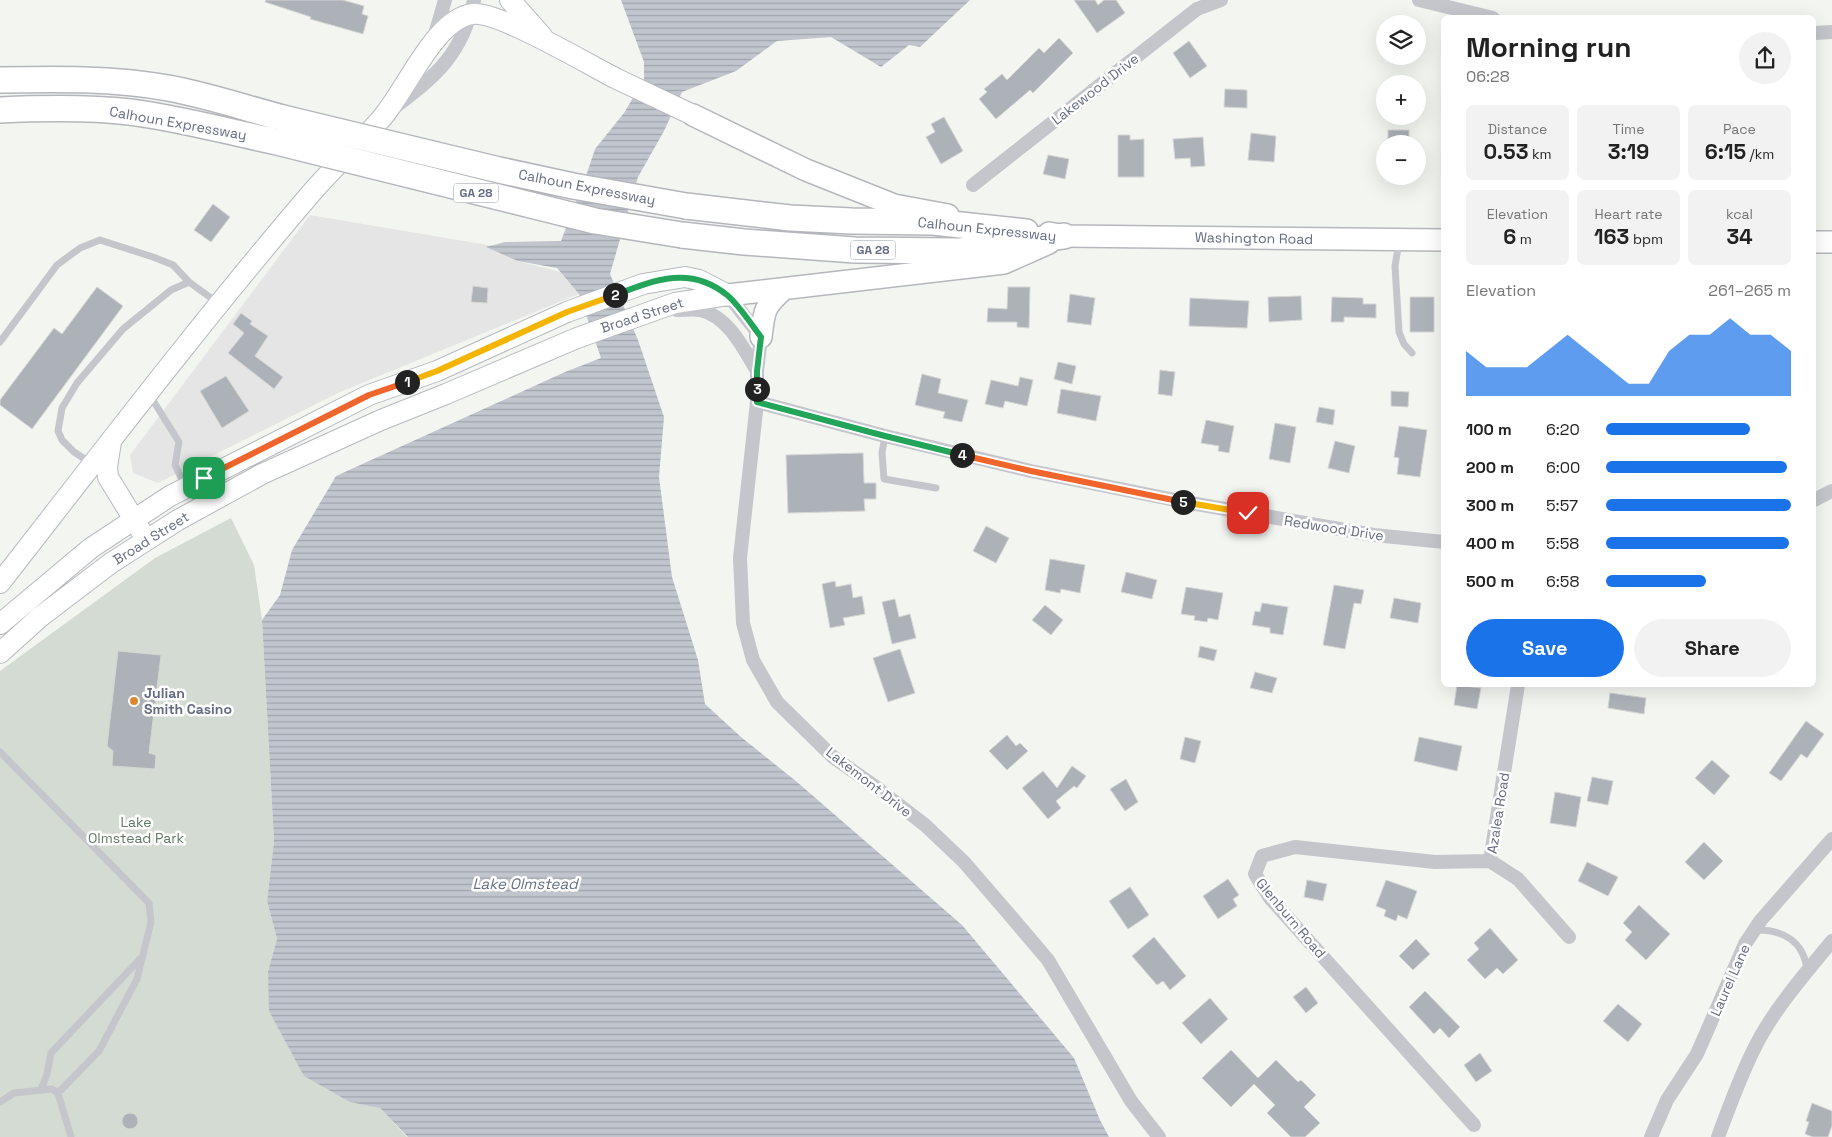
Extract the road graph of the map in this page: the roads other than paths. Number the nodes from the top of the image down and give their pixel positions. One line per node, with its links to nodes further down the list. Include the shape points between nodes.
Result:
1 (445, 0): 11 (street)
2 (510, 0): 10 (main road)
3 (1221, 0): 16 (street, Lakewood Drive, via 1197,9)
4 (1419, 0): 5 (street)
5 (1451, 4): 7 (street)
6 (473, 7): 10 (main road); 11 (main road, via 447,26); 15 (street, via 456,47 440,69)
7 (1484, 15)
8 (1832, 32): 9 (street)
9 (1816, 33)
10 (549, 43): 14 (main road)
11 (431, 45): 15 (main road)
12 (0, 80): 17 (highway, Calhoun Expressway / GA 28, bridge, via 116,82 169,88 499,170 686,206 790,218 933,222)
13 (0, 110): 17 (highway, Calhoun Expressway / GA 28, bridge, via 82,108 130,112 191,123 595,221 682,235 846,249 958,251)
14 (693, 115): 17 (main road, via 806,170 894,205)
15 (383, 116): 25 (main road, via 314,190)
16 (973, 185)
17 (1064, 236): 18 (main road, Washington Road / GA 28); 23 (main road, via 1004,263)
18 (1399, 239): 19 (main road, Washington Road / GA 28); 29 (lane, via 1395,266 1399,332)
19 (1441, 240)
20 (1816, 242): 21 (main road)
21 (1832, 242)
22 (189, 282): 25 (lane); 28 (lane, via 173,265 100,240 80,248 57,265); 35 (lane, via 172,290 123,329 77,383 62,408 58,430 62,440)
23 (784, 289): 24 (main road); 27 (main road, via 767,306)
24 (728, 295): 26 (main road, Broad Street, via 675,303); 27 (street); 36 (main road, Broad Street, via 700,280 685,277 643,284 567,312 437,371 369,395)
25 (220, 304): 31 (main road)
26 (651, 311): 30 (street, Lakemont Drive, via 701,310 721,320 739,339); 41 (main road, Broad Street, via 577,338 381,420 262,474)
27 (761, 337): 30 (street, Lakemont Drive)
28 (0, 342)
29 (1412, 353)
30 (757, 371): 32 (street, Lakemont Drive)
31 (149, 393): 34 (main road); 36 (lane, via 180,442 175,465)
32 (757, 402): 33 (street, Redwood Drive); 60 (street, Lakemont Drive, via 740,558 743,623 753,660 777,702 833,757 917,820 964,862 1008,913 1048,960 1131,1101)
33 (885, 436): 37 (lane, via 882,453 884,479); 42 (street, Redwood Drive, via 1031,471 1185,502 1374,535)
34 (112, 440): 35 (main road); 40 (main road, via 108,477)
35 (93, 464): 43 (main road)
36 (186, 487): 40 (main road, Broad Street)
37 (936, 488)
38 (1832, 491): 39 (street)
39 (1816, 499)
40 (134, 519): 41 (main road); 44 (main road, Broad Street, via 91,548)
41 (146, 539): 45 (main road, Broad Street, via 110,563)
42 (1441, 542)
43 (0, 583)
44 (0, 624)
45 (0, 653)
46 (1518, 687): 49 (street, Azalea Road)
47 (0, 752): 53 (lane, via 149,903 151,922)
48 (1832, 838): 50 (street, Laurel Lane)
49 (1490, 861): 51 (street, Azalea Road, via 1518,879); 58 (street, Glenburn Road, via 1435,862 1295,847 1262,856 1255,874 1270,898)
50 (1755, 930): 54 (lane, via 1774,931 1792,940 1804,954); 61 (street, Laurel Lane, via 1745,944 1698,1054 1667,1100)
51 (1569, 937)
52 (1832, 941): 54 (street)
53 (142, 956): 55 (lane, via 51,1053); 56 (lane, via 136,980 100,1051)
54 (1807, 971): 62 (street, via 1754,1047)
55 (41, 1090): 56 (lane, via 52,1089); 57 (lane, via 14,1093)
56 (58, 1093): 59 (lane)
57 (0, 1102)
58 (1474, 1125)
59 (71, 1137)
60 (1159, 1137)
61 (1651, 1137)
62 (1718, 1137)

